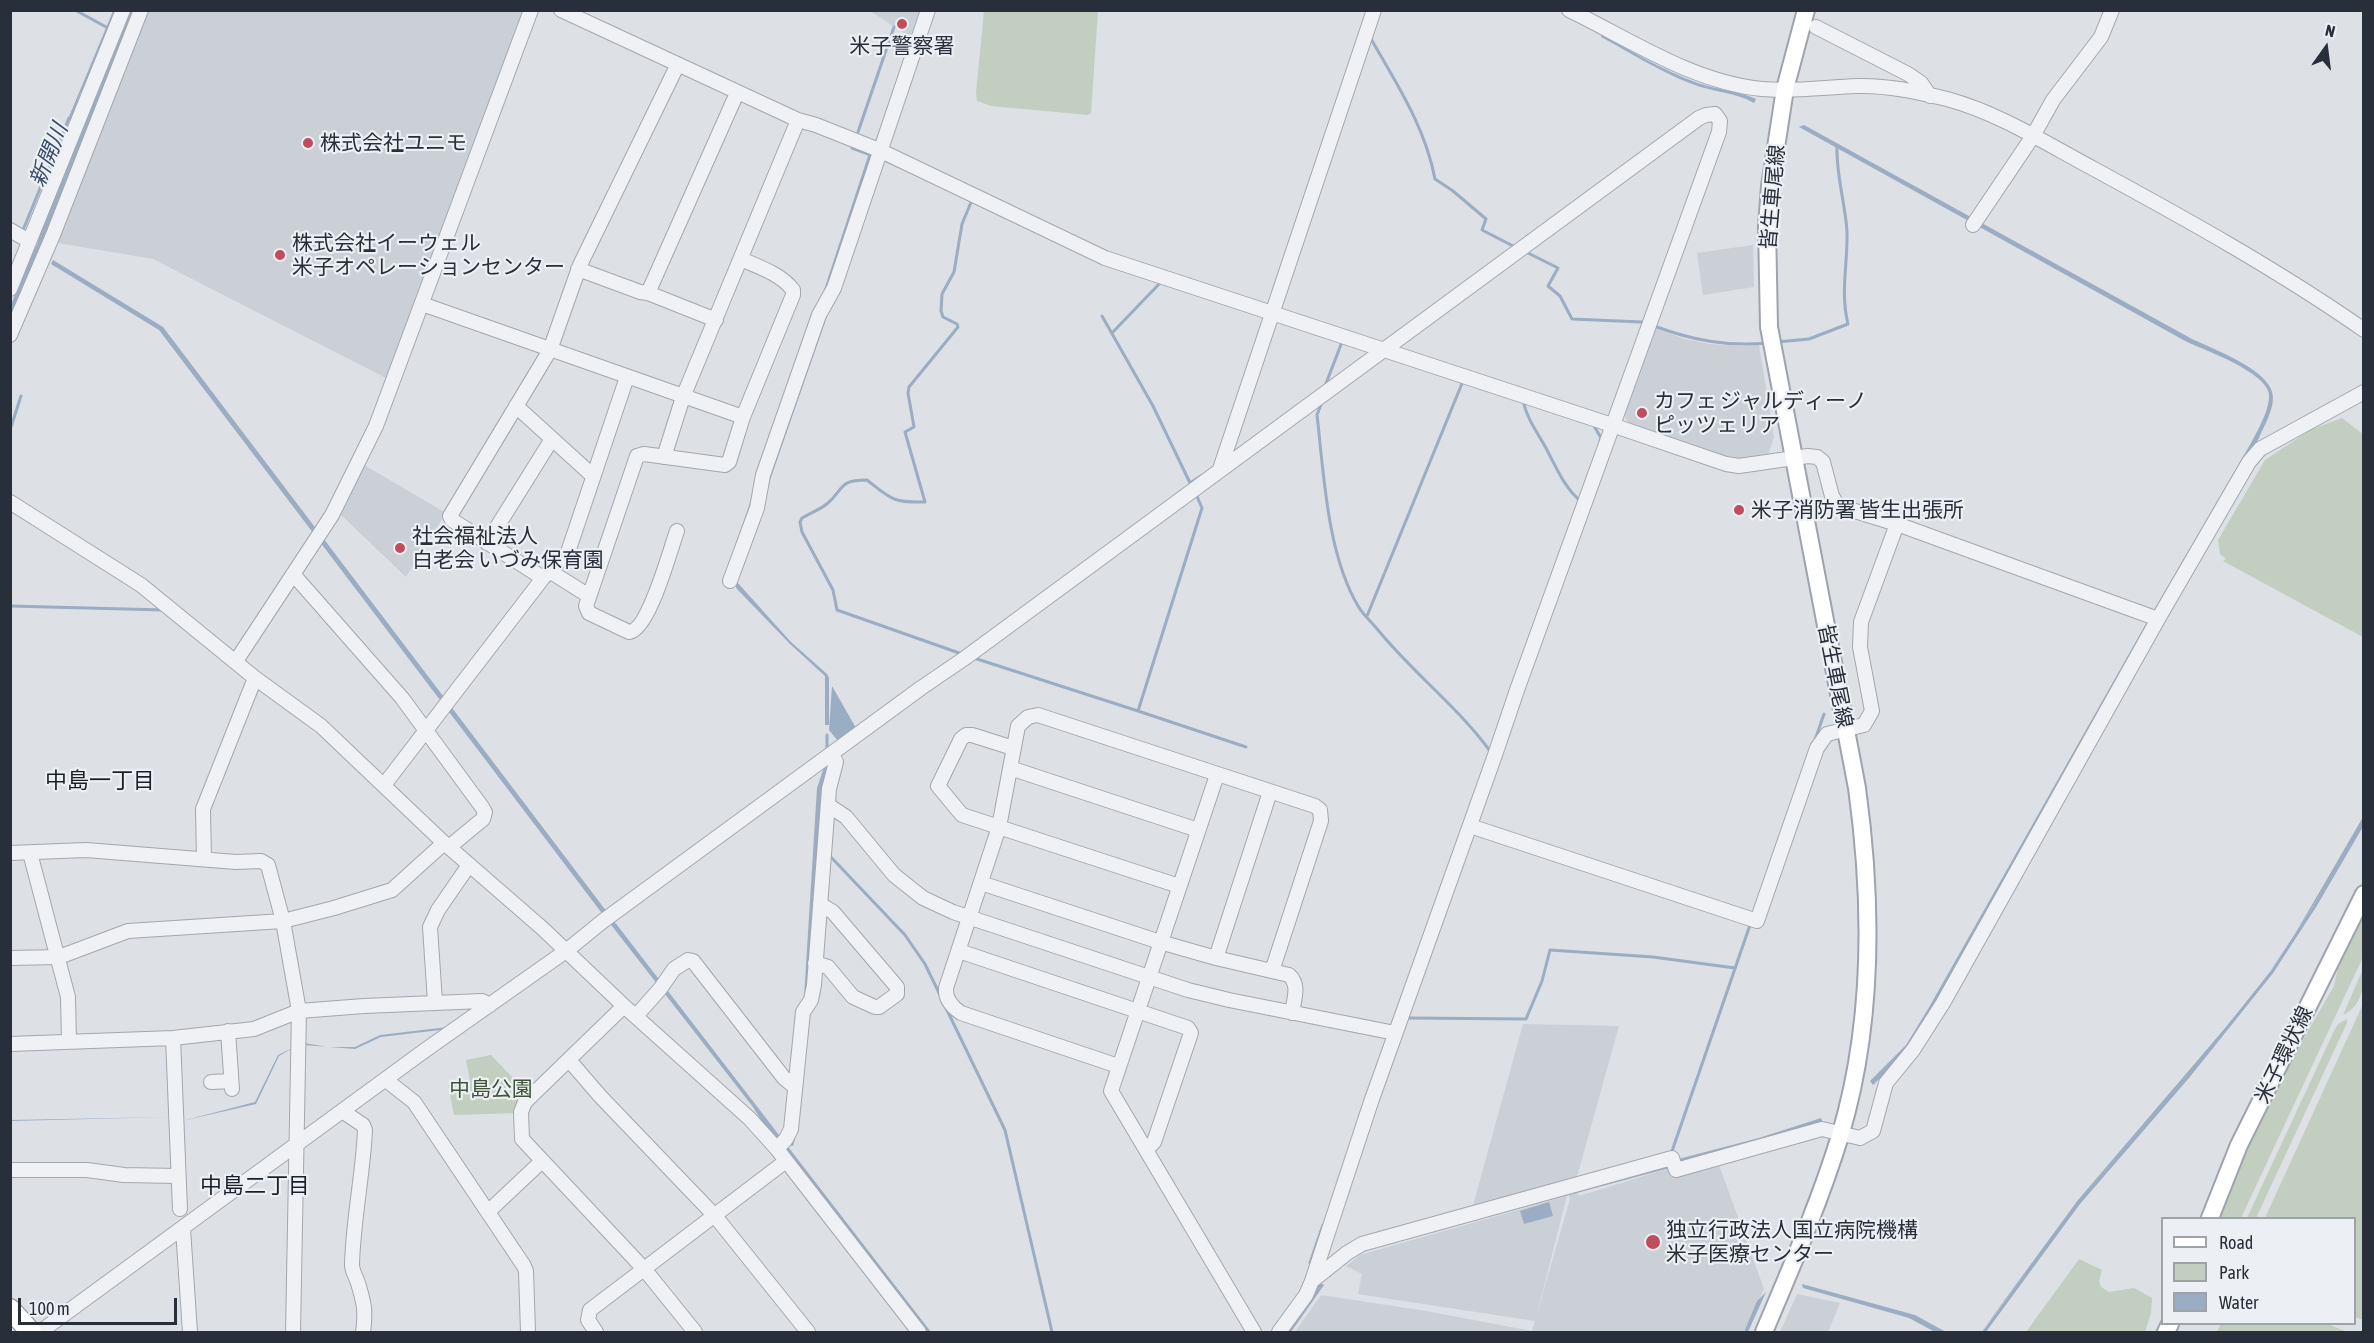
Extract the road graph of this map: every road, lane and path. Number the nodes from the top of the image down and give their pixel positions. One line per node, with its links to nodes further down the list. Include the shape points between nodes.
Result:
1 (123, 10): 20 (street)
2 (141, 10): 20 (street)
3 (531, 10): 25 (street)
4 (561, 10): 11 (street)
5 (928, 10): 17 (street)
6 (1374, 10): 26 (street)
7 (1569, 10): 12 (street, via 1672,63 1709,77 1762,89)
8 (1806, 10): 12 (main road, 皆生車尾線)
9 (2112, 10): 16 (street, via 2101,37 2053,100)
10 (1815, 27): 14 (street, via 1908,74)
11 (677, 66): 13 (street); 22 (street)
12 (1785, 89): 14 (street, via 1860,86); 40 (main road, 皆生車尾線, via 1770,186 1767,285 1769,327)
13 (737, 93): 15 (street); 24 (street)
14 (1930, 96): 16 (street, via 1987,114)
15 (798, 120): 17 (street); 21 (street)
16 (2033, 136): 18 (street); 28 (street, via 2191,222)
17 (877, 152): 26 (street, via 1105,258); 49 (street)
18 (1976, 220)
19 (10, 230): 20 (street)
20 (37, 242): 23 (street); 29 (street)
21 (741, 259): 27 (street); 36 (street, via 768,271 793,290)
22 (578, 269): 24 (street); 30 (street)
23 (10, 289)
24 (648, 292): 27 (street)
25 (422, 304): 30 (street); 47 (street, via 376,426 332,515)
26 (1271, 313): 31 (street); 41 (street)
27 (716, 320): 34 (street)
28 (2364, 330)
29 (10, 335)
30 (550, 350): 32 (street); 35 (street)
31 (1383, 350): 37 (street); 37 (street, via 1699,118 1714,114 1720,121 1719,132); 41 (street)
32 (627, 377): 34 (street); 42 (street)
33 (2364, 392): 51 (street, via 2260,449)
34 (683, 398): 36 (street); 39 (street)
35 (516, 406): 38 (street); 46 (street, via 450,516)
36 (743, 417): 39 (street, via 725,465)
37 (1612, 425): 40 (street, via 1726,464); 63 (street)
38 (552, 439): 42 (street); 46 (street)
39 (664, 457): 50 (street, via 638,454 634,461)
40 (1794, 459): 44 (street, via 1820,458 1836,503); 54 (main road, 皆生車尾線)
41 (1220, 469): 57 (street)
42 (594, 476): 48 (street, via 568,552)
43 (10, 502): 52 (street, via 141,585)
44 (1897, 524): 51 (street); 54 (street, via 1862,622 1860,647 1872,711 1864,725)
45 (676, 531): 50 (street, via 650,608 634,632 592,615 586,608)
46 (487, 543): 48 (street)
47 (293, 574): 52 (street); 55 (street, via 402,698)
48 (547, 575): 50 (street); 55 (street)
49 (730, 581)
50 (589, 596)
51 (2153, 617): 104 (street, via 1943,1003 1886,1083 1873,1131 1860,1138)
52 (236, 661): 53 (street)
53 (255, 678): 60 (street, via 321,726); 69 (street, via 203,809)
54 (1845, 729): 63 (street, via 1827,734 1817,748 1757,921); 104 (main road, 皆生車尾線, via 1863,830 1869,907 1868,983 1858,1056)
55 (426, 731): 60 (street); 66 (street, via 485,812 483,819)
56 (1013, 748): 58 (street); 59 (street, via 1018,726 1028,717 1038,715); 64 (street, via 966,735 938,786 962,814)
57 (832, 754): 62 (street, via 836,762); 78 (street)
58 (1010, 768): 64 (street); 65 (street)
59 (1217, 775): 61 (street); 65 (street)
60 (384, 785): 66 (street)
61 (1270, 792): 82 (street); 84 (street, via 1315,806 1322,815)
62 (828, 805): 74 (street); 75 (street, via 846,817 894,875 911,889 936,905)
63 (1470, 826): 94 (street)
64 (999, 827): 71 (street); 72 (street)
65 (1198, 830): 72 (street)
66 (446, 845): 70 (street); 76 (street, via 392,890)
67 (10, 853): 68 (street)
68 (30, 853): 69 (street, via 86,850); 80 (street)
69 (204, 859): 76 (street, via 261,861 268,865)
70 (469, 865): 78 (street); 86 (street, via 430,927)
71 (981, 883): 75 (street); 77 (street)
72 (1179, 886): 77 (street)
73 (2364, 894): 115 (main road, 米子環状線, via 2239,1145)
74 (820, 904): 83 (street); 83 (street, via 847,928 897,987 897,994 875,1007 853,997 828,967)
75 (970, 918): 79 (street); 85 (street)
76 (283, 921): 80 (street, via 128,932); 90 (street)
77 (1160, 942): 82 (street); 85 (street)
78 (566, 951): 87 (street); 88 (street)
79 (959, 951): 89 (street); 99 (street, via 946,988 946,996 955,1009)
80 (58, 957): 81 (street); 96 (street, via 68,997)
81 (10, 958)
82 (1216, 958): 84 (street)
83 (815, 963): 102 (street)
84 (1272, 970): 91 (street, via 1293,979 1296,988)
85 (1148, 976): 89 (street); 91 (street, via 1219,997)
86 (435, 1002): 87 (street, via 482,1001); 90 (street)
87 (490, 1005): 100 (street)
88 (624, 1006): 92 (street); 98 (street)
89 (1137, 1010): 99 (street); 107 (street, via 1188,1028 1191,1033 1154,1142)
90 (299, 1011): 93 (street, via 254,1029); 106 (street)
91 (1292, 1012): 94 (street)
92 (636, 1017): 102 (street, via 674,969 688,960 696,963 783,1078); 105 (street)
93 (228, 1031): 95 (street); 101 (street, via 231,1085)
94 (1395, 1033): 118 (street)
95 (173, 1038): 96 (street); 111 (street)
96 (69, 1042): 97 (street)
97 (10, 1044)
98 (569, 1060): 108 (street, via 522,1108 522,1138); 114 (street)
99 (1118, 1066): 107 (street, via 1112,1091)
100 (386, 1080): 103 (street); 113 (street, via 414,1102)
101 (211, 1082)
102 (795, 1087): 105 (street, via 791,1129)
103 (342, 1112): 106 (street); 124 (street, via 365,1130 352,1269 366,1306)
104 (1840, 1134): 118 (street, via 1822,1129 1676,1170 1672,1158 1374,1240 1347,1253); 132 (main road, 皆生車尾線, via 1815,1210)
105 (781, 1144): 109 (street)
106 (296, 1146): 116 (street); 123 (street)
107 (1146, 1150): 130 (street)
108 (542, 1161): 113 (street); 117 (street)
109 (786, 1161): 114 (street); 129 (street)
110 (10, 1170): 111 (street)
111 (177, 1176): 112 (street)
112 (180, 1209)
113 (489, 1211): 125 (street, via 526,1271)
114 (715, 1216): 117 (street); 128 (street)
115 (2210, 1217)
116 (183, 1229): 121 (street); 122 (street)
117 (645, 1270): 126 (street, via 590,1310 588,1320); 127 (street)
118 (1312, 1281): 131 (street)
119 (10, 1309): 120 (highway)
120 (31, 1332)
121 (40, 1332)
122 (190, 1332)
123 (292, 1332)
124 (363, 1332)
125 (528, 1332)
126 (596, 1332)
127 (694, 1332)
128 (808, 1332)
129 (919, 1332)
130 (1254, 1332)
131 (1279, 1332)
132 (1764, 1332)

